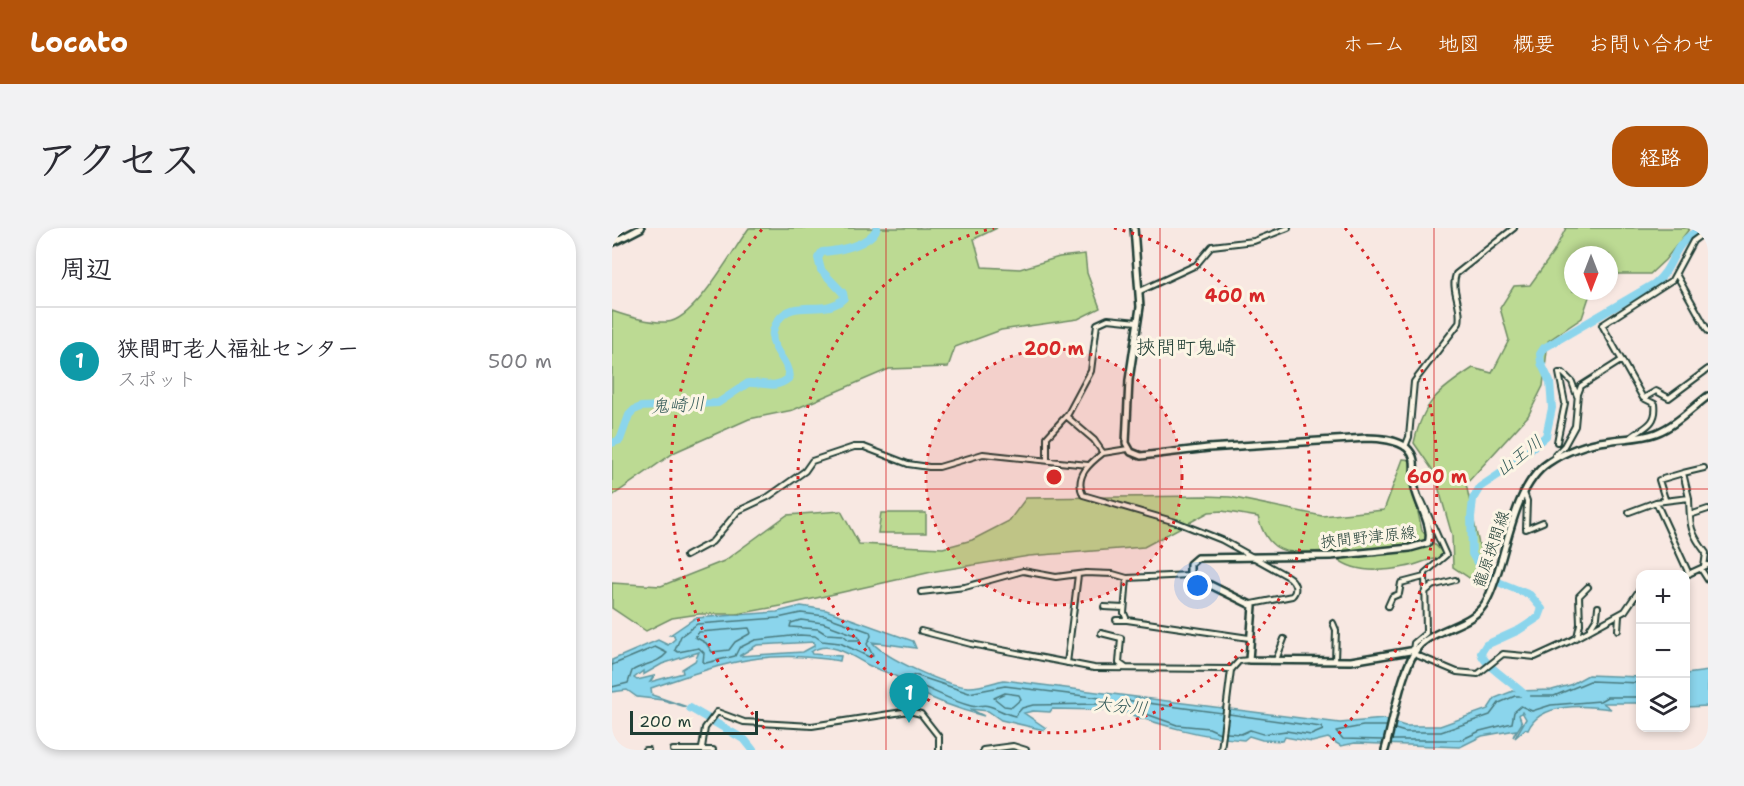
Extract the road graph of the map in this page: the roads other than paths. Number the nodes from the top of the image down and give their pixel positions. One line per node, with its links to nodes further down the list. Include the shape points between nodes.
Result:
1 (641, 228): 6 (main road)
2 (1134, 228): 8 (main road)
3 (1288, 228): 8 (street, via 1255,241 1212,246 1196,265)
4 (1514, 228): 19 (street, via 1455,275 1459,323 1414,382)
5 (1708, 230): 7 (street, via 1693,241)
6 (612, 243)
7 (1676, 274): 10 (street); 11 (street, via 1661,288 1602,325)
8 (1140, 291): 9 (main road)
9 (1138, 322): 16 (street, via 1108,319 1097,324 1091,371); 20 (main road, via 1129,380)
10 (1708, 331)
11 (1622, 360): 13 (street, via 1585,383); 15 (street)
12 (1708, 369): 15 (street, via 1669,398 1656,391)
13 (1578, 396): 18 (street, via 1570,379 1559,373 1565,403); 22 (street, via 1576,423)
14 (1708, 396): 17 (main road, 龍原挾間線, via 1662,430)
15 (1643, 398): 17 (street, via 1656,408 1647,428)
16 (1066, 416): 21 (street); 23 (street, via 1047,437)
17 (1629, 439): 22 (main road, 龍原挾間線, via 1596,443)
18 (1557, 442)
19 (1405, 447): 20 (main road, via 1375,438 1141,456); 27 (main road, 挾間野津原線, via 1415,460)
20 (1128, 449): 21 (street)
21 (1103, 453): 24 (street)
22 (1556, 458): 28 (main road, 龍原挾間線, via 1539,470)
23 (1047, 459): 24 (street); 36 (street, via 983,454 929,467 854,447 812,461 805,471 768,497 738,511 711,542)
24 (1088, 465): 37 (street, via 1081,484 1083,495 1179,523)
25 (1704, 468): 26 (street)
26 (1683, 473): 29 (street); 30 (street, via 1659,480)
27 (1415, 489): 37 (main road, 挾間野津原線, via 1430,535 1423,546 1347,555); 43 (street, via 1446,555 1428,568)
28 (1524, 492): 35 (street, via 1526,529); 67 (main road, 龍原挾間線, via 1485,604 1474,616 1430,638)
29 (1689, 498): 30 (street); 34 (street)
30 (1665, 499): 31 (street)
31 (1656, 502): 33 (street); 39 (street)
32 (1708, 509): 34 (street)
33 (1629, 512)
34 (1690, 515): 38 (street, via 1694,538 1706,553)
35 (1543, 522)
36 (687, 556)
37 (1256, 557): 42 (main road, 挾間野津原線, via 1197,558 1190,564); 51 (street, via 1289,577 1295,590 1289,597)
38 (1704, 567): 40 (street); 46 (street)
39 (1685, 570)
40 (1690, 573)
41 (1078, 575): 44 (street); 48 (street, via 1056,577 1018,572 965,587); 71 (street)
42 (1190, 575): 44 (street); 51 (main road)
43 (1424, 577): 49 (street); 52 (street, via 1401,583 1399,594 1392,597)
44 (1127, 578): 55 (street)
45 (1455, 580): 49 (street, via 1432,586)
46 (1708, 580)
47 (1588, 587): 65 (street, via 1579,596)
48 (921, 592)
49 (1424, 593): 67 (street, via 1426,633 1414,643)
50 (1636, 596): 56 (street)
51 (1252, 604): 64 (main road)
52 (1388, 606)
53 (1104, 607): 55 (street)
54 (1598, 607): 62 (street)
55 (1124, 608): 58 (street)
56 (1619, 616): 60 (street); 62 (street)
57 (1116, 620): 58 (street)
58 (1126, 620): 64 (street)
59 (1333, 623): 70 (street)
60 (1618, 630)
61 (921, 631): 71 (street)
62 (1588, 631): 65 (street)
63 (1101, 633): 72 (street, via 1121,638 1119,663)
64 (1250, 638): 68 (main road)
65 (1576, 638): 67 (street, via 1535,657 1505,653 1476,674 1462,673)
66 (1284, 639): 69 (street)
67 (1414, 651): 70 (main road); 81 (main road)
68 (1250, 660): 69 (main road); 73 (street, via 1239,661)
69 (1276, 660): 70 (main road)
70 (1335, 661)
71 (1066, 663): 72 (street)
72 (1126, 669): 73 (street)
73 (1232, 669): 80 (street)
74 (702, 748): 75 (street); 76 (street); 77 (street, via 707,724 713,714 721,712 744,722 812,726 916,712 939,737)
75 (673, 750)
76 (713, 750)
77 (939, 750)
78 (982, 750): 79 (street, via 1013,746)
79 (1026, 750)
80 (1221, 750)
81 (1385, 750)

